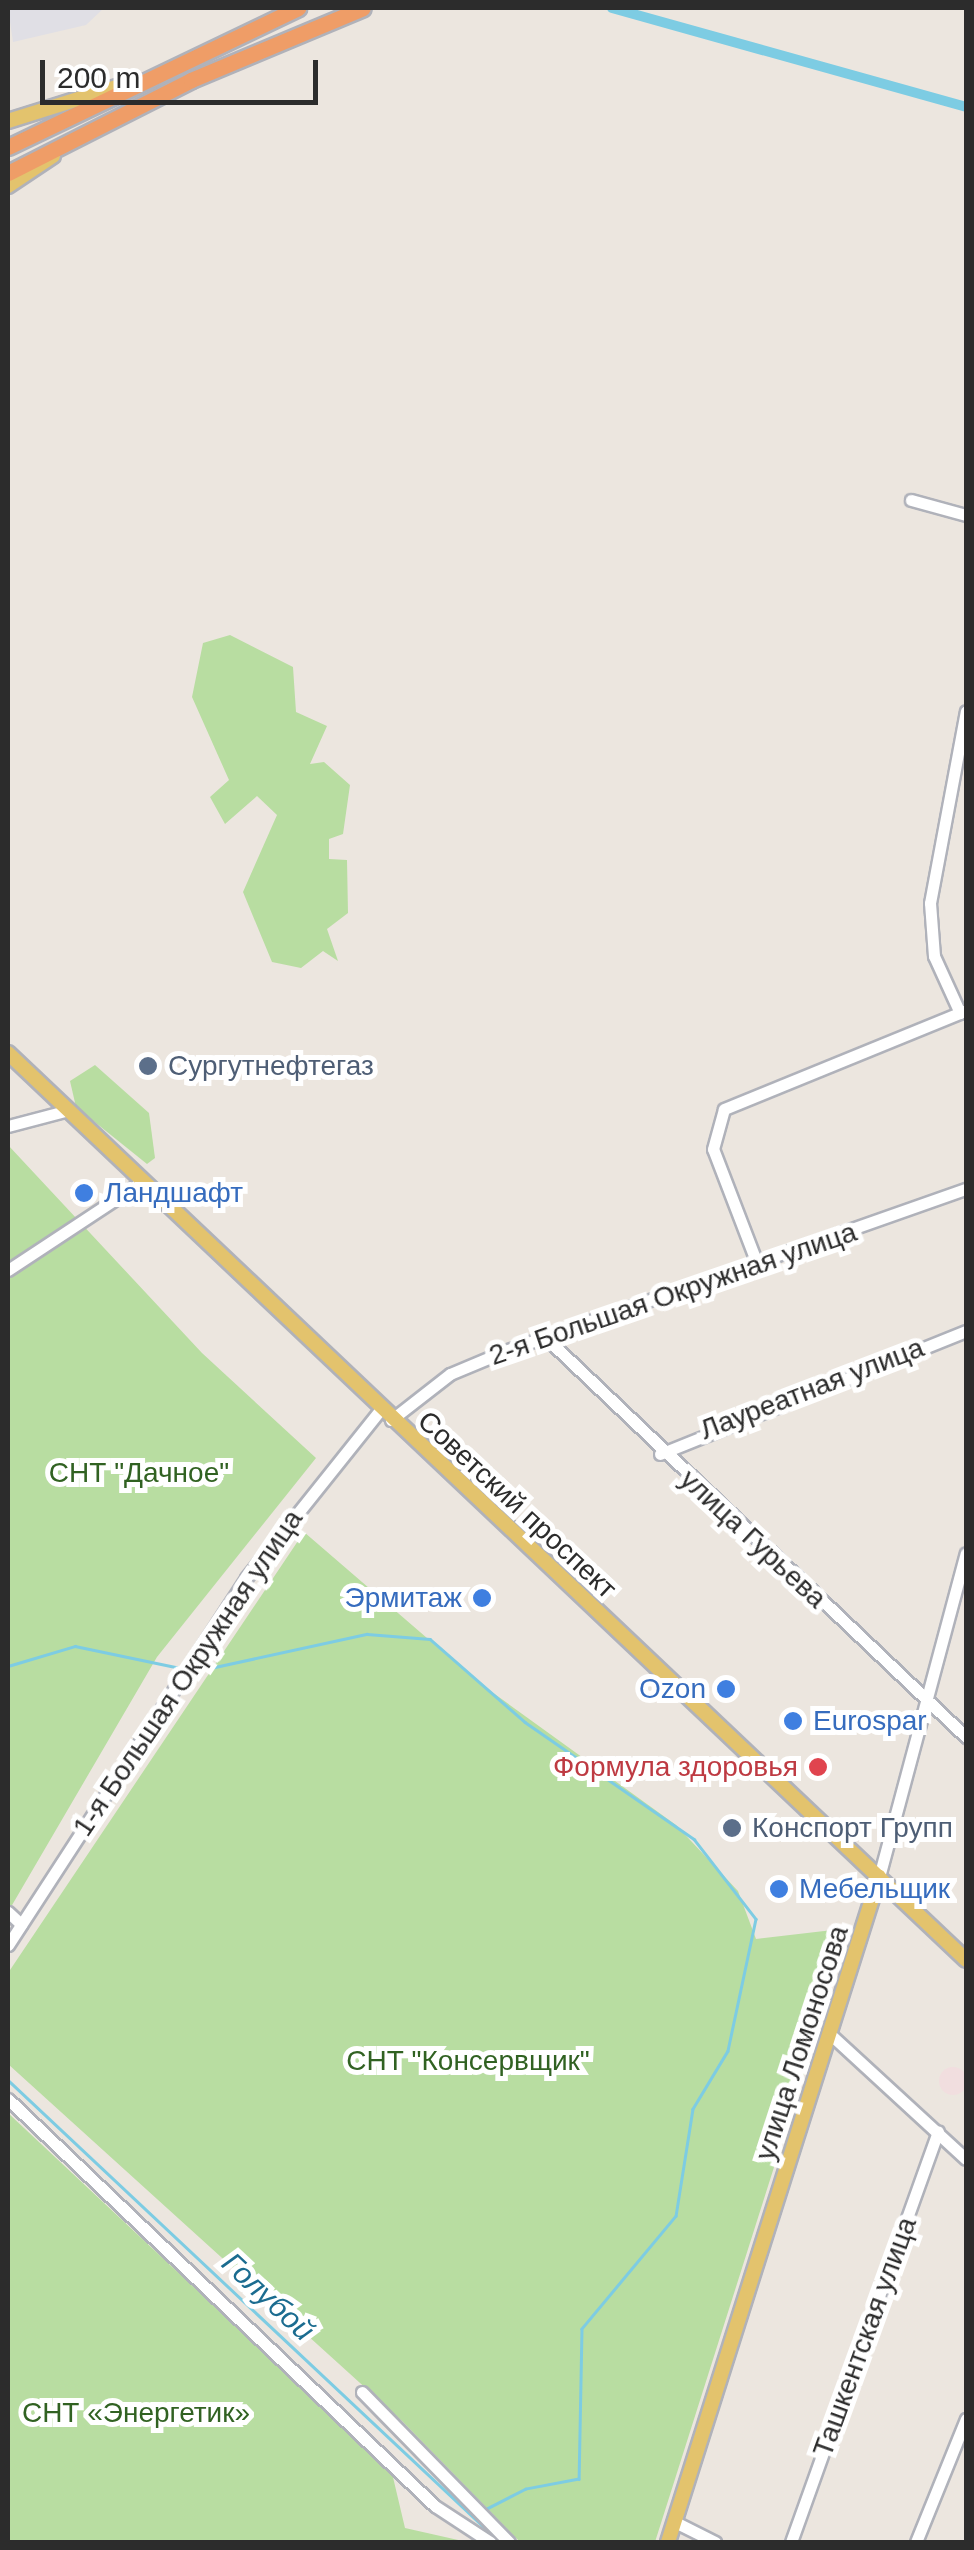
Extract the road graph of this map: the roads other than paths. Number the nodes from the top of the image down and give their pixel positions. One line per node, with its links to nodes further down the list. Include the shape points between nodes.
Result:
1 (298, 8): 3 (highway)
2 (355, 10): 5 (highway)
3 (131, 82): 4 (main road); 6 (highway)
4 (8, 122)
5 (97, 127): 7 (highway); 8 (main road)
6 (8, 147)
7 (8, 174)
8 (8, 186)
9 (911, 500): 10 (street)
10 (966, 515)
11 (966, 712): 12 (street, via 930,904 934,956)
12 (963, 1011): 20 (street, via 724,1109 713,1149)
13 (8, 1044): 15 (main road, Советский проспект)
14 (8, 1053): 15 (main road, Советский проспект)
15 (37, 1083): 16 (main road, Советский проспект)
16 (65, 1110): 17 (street); 18 (main road, Советский проспект)
17 (8, 1126)
18 (140, 1183): 21 (street); 24 (main road, Советский проспект)
19 (966, 1189): 20 (street, 2-я Большая Окружная улица)
20 (758, 1266): 23 (street, 2-я Большая Окружная улица)
21 (8, 1270)
22 (966, 1331): 25 (street, Лауреатная улица)
23 (545, 1337): 24 (street, 2-я Большая Окружная улица, via 450,1374); 25 (street, улица Гурьева)
24 (386, 1415): 29 (main road, Советский проспект); 31 (street, 1-я Большая Окружная улица, via 246,1578)
25 (660, 1454): 27 (street, улица Гурьева)
26 (966, 1554): 27 (street, улица Ломоносова)
27 (932, 1704): 28 (street, улица Гурьева); 29 (street, улица Ломоносова)
28 (966, 1736)
29 (879, 1877): 33 (main road, Советский проспект); 34 (main road, улица Ломоносова)
30 (8, 1912): 31 (street)
31 (22, 1924): 32 (street, 1-я Большая Окружная улица)
32 (8, 1946)
33 (966, 1960)
34 (831, 2035): 36 (street); 40 (main road, улица Ломоносова)
35 (8, 2099): 41 (street, via 435,2506)
36 (938, 2132): 37 (street); 45 (street, Ташкентская улица)
37 (966, 2159)
38 (362, 2392): 42 (street)
39 (966, 2420): 46 (street)
40 (675, 2522): 43 (main road, улица Ломоносова); 44 (street)
41 (490, 2542)
42 (509, 2542)
43 (668, 2542)
44 (714, 2542)
45 (791, 2542)
46 (916, 2542)

